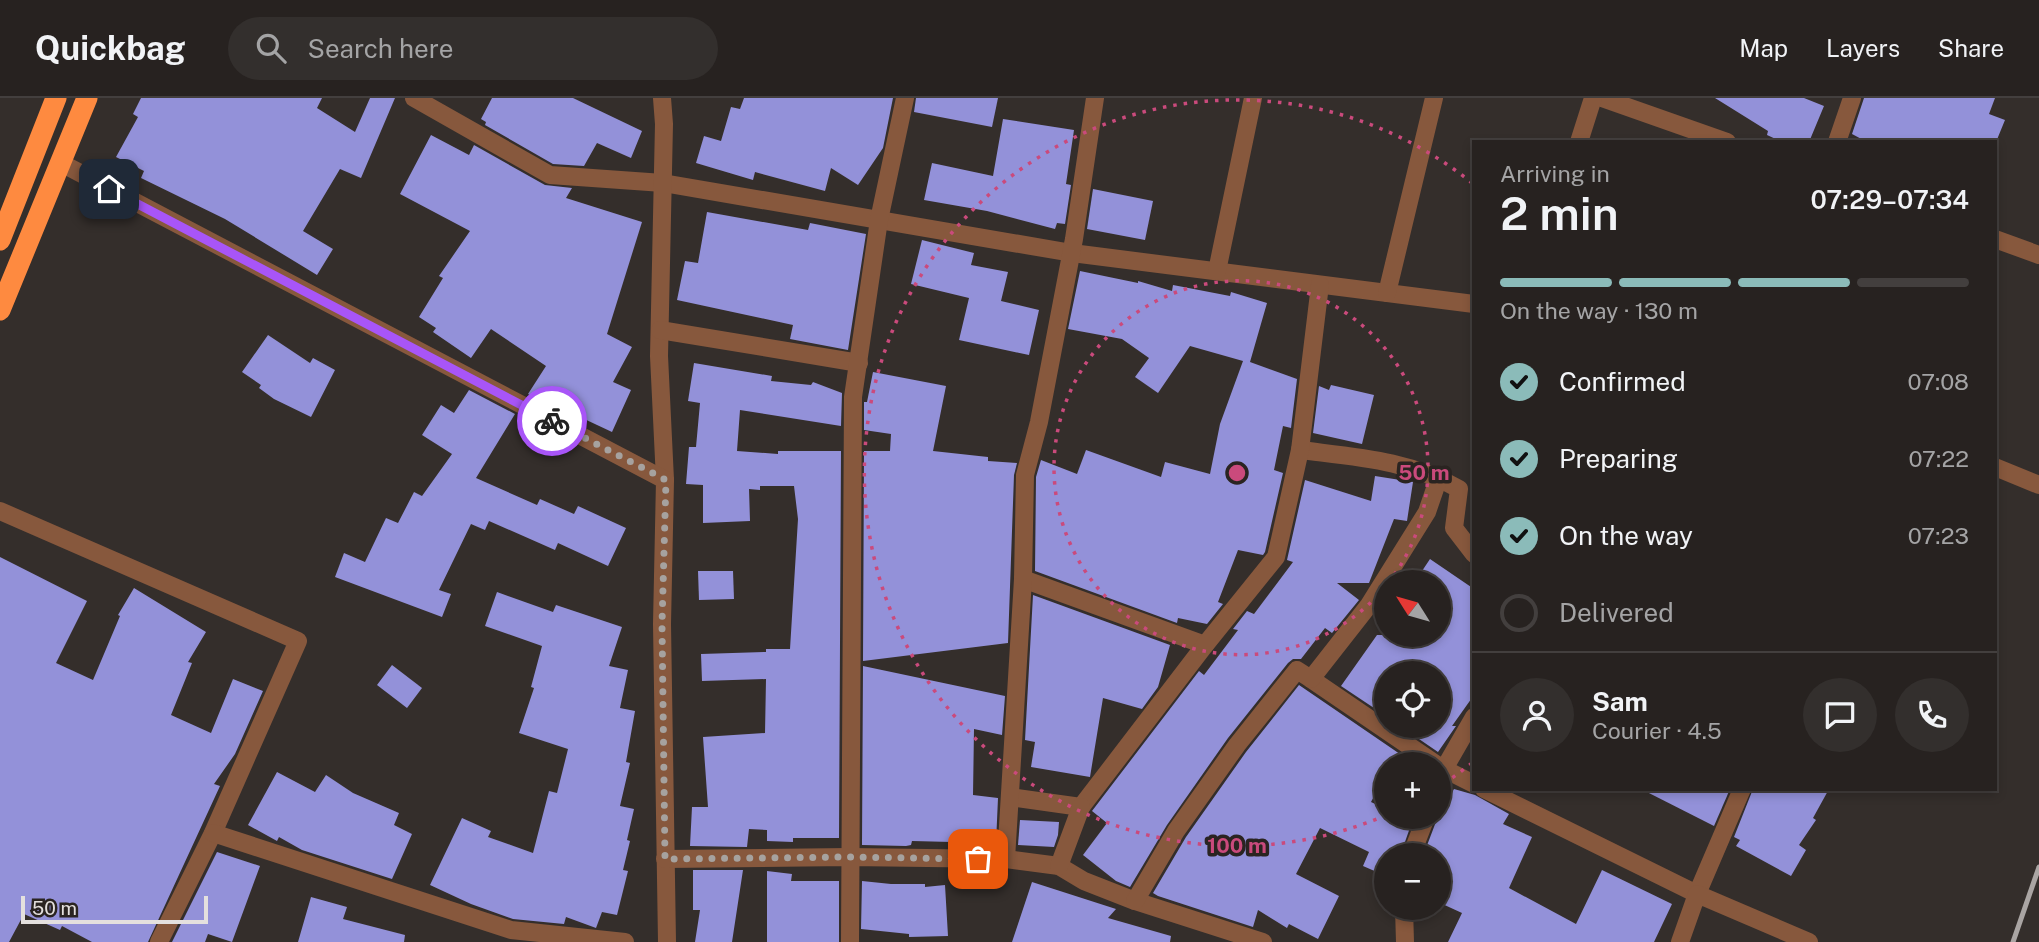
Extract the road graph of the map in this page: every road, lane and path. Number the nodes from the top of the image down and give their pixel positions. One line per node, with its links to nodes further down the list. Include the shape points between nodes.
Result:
1 (57, 98): 18 (highway)
2 (87, 98): 15 (highway)
3 (414, 98): 16 (street, via 550,175)
4 (662, 98): 16 (street)
5 (905, 98): 17 (street)
6 (1095, 98): 20 (street)
7 (1253, 98): 22 (street)
8 (1434, 98): 24 (street)
9 (1593, 98): 12 (street)
10 (1602, 98): 13 (street)
11 (1852, 98): 14 (street)
12 (1580, 140)
13 (1721, 140)
14 (1838, 140)
15 (61, 163): 26 (highway); 32 (street)
16 (663, 183): 17 (street); 27 (street)
17 (879, 220): 20 (street); 28 (street)
18 (0, 240)
19 (1997, 240): 21 (street)
20 (1072, 253): 22 (street); 36 (street, via 1025,475)
21 (2039, 255)
22 (1217, 271): 23 (street)
23 (1320, 285): 24 (street); 29 (street)
24 (1387, 293): 25 (street)
25 (1472, 304)
26 (0, 310)
27 (660, 330): 28 (street); 32 (street)
28 (859, 363): 49 (street, via 853,397)
29 (1300, 450): 31 (street, via 1394,462); 37 (street, via 1276,557)
30 (1997, 468): 33 (street)
31 (1438, 477): 35 (street, via 1459,489 1454,528); 38 (street, via 1420,524 1369,605)
32 (666, 480): 50 (street, via 662,624)
33 (2039, 485)
34 (0, 511): 48 (street, via 298,641)
35 (1472, 551)
36 (1023, 579): 37 (street); 46 (street)
37 (1205, 645): 47 (street)
38 (1311, 679): 40 (street); 54 (street, via 1297,670 1237,745 1176,831)
39 (1472, 721): 41 (street)
40 (1413, 752)
41 (1451, 753)
42 (1451, 775): 43 (street)
43 (1472, 783)
44 (1488, 791): 53 (street)
45 (1741, 791): 53 (street)
46 (1010, 797): 47 (street); 51 (street)
47 (1081, 807): 52 (street)
48 (213, 834): 56 (street); 58 (street)
49 (849, 857): 50 (street); 51 (street); 61 (street)
50 (665, 859): 60 (street)
51 (1006, 859): 52 (street)
52 (1059, 866): 54 (street)
53 (1697, 894): 63 (street); 64 (street)
54 (1135, 901): 57 (street)
55 (1404, 920): 62 (street)
56 (510, 936): 59 (street)
57 (1256, 941)
58 (159, 942)
59 (625, 942)
60 (667, 942)
61 (850, 942)
62 (1405, 942)
63 (1680, 942)
64 (1809, 942)

